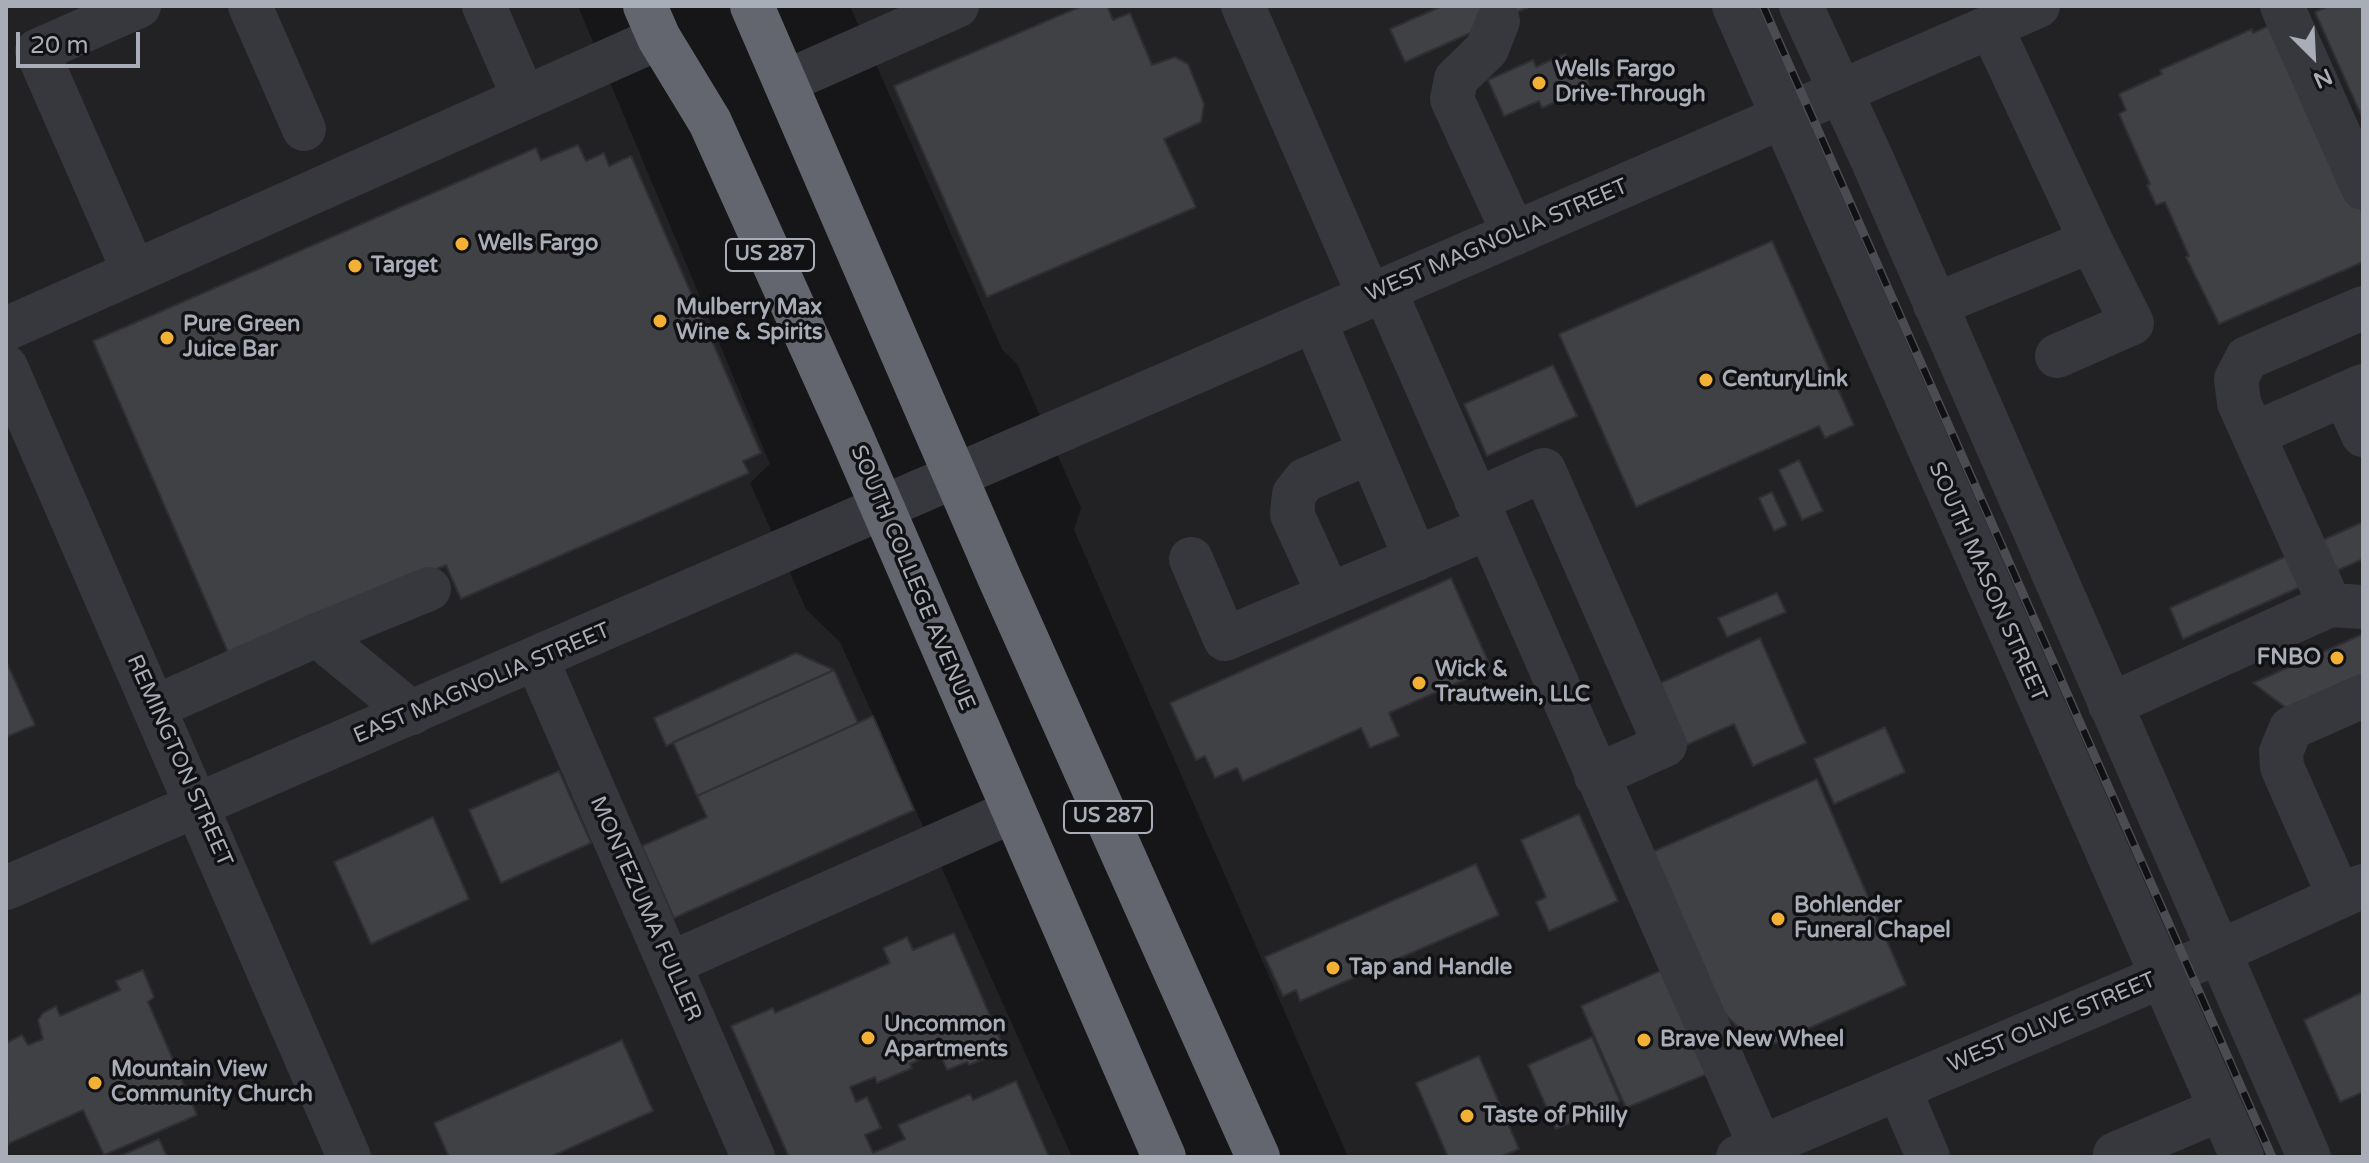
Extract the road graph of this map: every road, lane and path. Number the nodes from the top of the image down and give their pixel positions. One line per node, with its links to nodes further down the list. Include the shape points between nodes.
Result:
1 (139, 6): 22 (street, via 37,51)
2 (250, 6): 18 (street)
3 (484, 6): 16 (street)
4 (752, 6): 14 (highway, US 287)
5 (957, 6): 14 (street)
6 (1243, 6): 23 (street)
7 (1734, 6): 17 (street, SOUTH MASON STREET)
8 (1801, 6): 15 (street)
9 (2038, 6): 13 (street, WEST MAGNOLIA STREET)
10 (2282, 6): 19 (street)
11 (1498, 21): 20 (street, via 1487,49 1456,79 1452,99)
12 (652, 22): 16 (street); 35 (highway, SOUTH COLLEGE AVENUE / US 287, via 710,122)
13 (1991, 27): 15 (street, WEST MAGNOLIA STREET); 21 (street)
14 (785, 82): 34 (highway, US 287)
15 (1842, 93): 17 (street, WEST MAGNOLIA STREET); 24 (street)
16 (524, 98): 22 (street)
17 (1784, 118): 20 (street, WEST MAGNOLIA STREET); 55 (street, SOUTH MASON STREET)
18 (304, 129)
19 (2363, 188)
20 (1514, 234): 23 (street, WEST MAGNOLIA STREET)
21 (2091, 241): 24 (street); 28 (street, via 2132,323)
22 (134, 272): 27 (street)
23 (1376, 292): 26 (street, WEST MAGNOLIA STREET); 36 (street)
24 (1935, 305): 45 (street)
25 (2363, 308): 31 (street, via 2247,358 2236,379 2237,391)
26 (1314, 320): 33 (street); 34 (street, WEST MAGNOLIA STREET)
27 (6, 329)
28 (2057, 356)
29 (6, 367): 46 (street, REMINGTON STREET)
30 (2354, 390): 31 (street); 32 (street)
31 (2254, 434): 41 (street)
32 (2363, 435)
33 (1370, 452): 38 (street); 40 (street, via 1305,480 1294,494 1292,514)
34 (956, 477): 35 (street, EAST MAGNOLIA STREET); 63 (highway, US 287)
35 (881, 510): 43 (street, EAST MAGNOLIA STREET); 50 (highway, SOUTH COLLEGE AVENUE / US 287)
36 (1482, 514): 38 (street); 48 (street); 48 (street, via 1544,470 1665,745)
37 (1191, 559): 40 (street, via 1225,639)
38 (1416, 559): 40 (street)
39 (429, 589): 42 (street)
40 (1329, 595)
41 (2347, 606): 45 (street)
42 (317, 635): 46 (street); 47 (street)
43 (537, 660): 47 (street, EAST MAGNOLIA STREET); 54 (street, MONTEZUMA FULLER)
44 (2363, 696): 52 (street, via 2291,728 2281,752 2282,767)
45 (2110, 705): 53 (street)
46 (155, 707): 49 (street, REMINGTON STREET)
47 (412, 713): 49 (street, EAST MAGNOLIA STREET)
48 (1596, 776): 58 (street)
49 (199, 806): 51 (street, EAST MAGNOLIA STREET); 60 (street, REMINGTON STREET)
50 (1011, 812): 54 (street); 62 (highway, SOUTH COLLEGE AVENUE / US 287)
51 (6, 888)
52 (2351, 891): 53 (street, WEST OLIVE STREET)
53 (2219, 952): 55 (street, WEST OLIVE STREET); 66 (street)
54 (669, 964): 61 (street, MONTEZUMA FULLER)
55 (2161, 976): 56 (street, WEST OLIVE STREET); 57 (street, SOUTH MASON STREET)
56 (1899, 1089): 58 (street, WEST OLIVE STREET); 64 (street)
57 (2221, 1109): 59 (street); 65 (street, SOUTH MASON STREET)
58 (1755, 1154)
59 (2115, 1154)
60 (349, 1157)
61 (753, 1157)
62 (1164, 1157)
63 (1258, 1157)
64 (1928, 1157)
65 (2242, 1157)
66 (2309, 1157)

